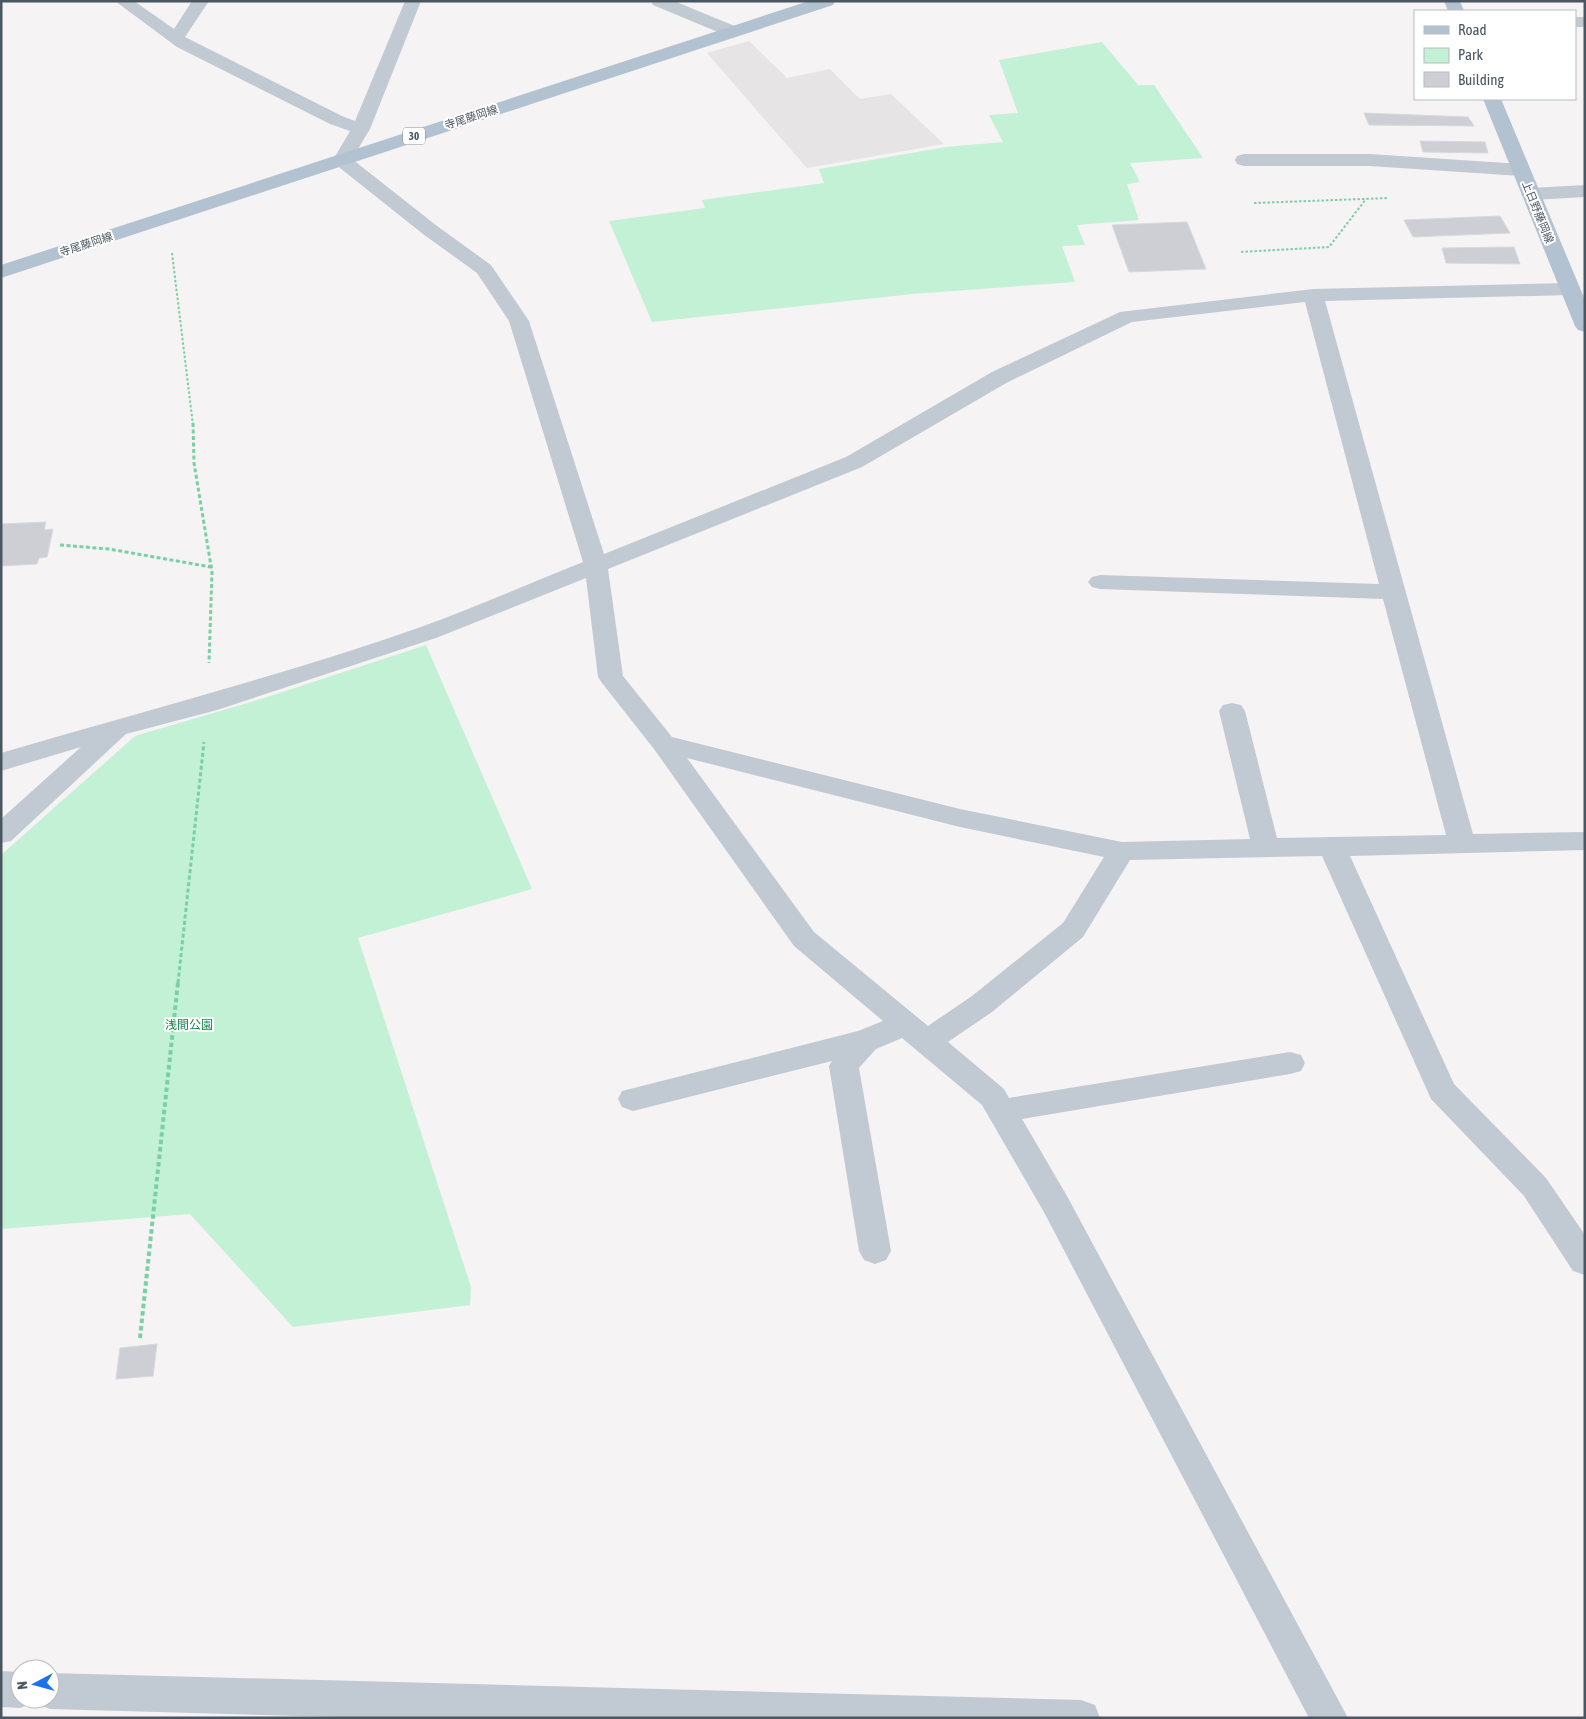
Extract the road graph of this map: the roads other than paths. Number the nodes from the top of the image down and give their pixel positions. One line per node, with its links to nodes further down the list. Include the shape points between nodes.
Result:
1 (123, 1): 7 (street)
2 (201, 1): 7 (street)
3 (413, 1): 9 (street)
4 (659, 1): 6 (street)
5 (827, 1): 6 (main road, 寺尾藤岡線 / 30)
6 (731, 31): 10 (main road, 寺尾藤岡線 / 30)
7 (176, 38): 9 (street, via 336,120)
8 (1492, 100): 12 (main road, 上日野藤岡線)
9 (362, 128): 10 (street)
10 (342, 160): 15 (main road, 寺尾藤岡線 / 30); 19 (street, via 484,269 519,321)
11 (1244, 160): 12 (street, via 1370,160)
12 (1521, 170): 14 (main road, 上日野藤岡線)
13 (1585, 191): 14 (street)
14 (1531, 194): 16 (main road, 上日野藤岡線)
15 (1, 272)
16 (1570, 289): 17 (street); 18 (main road, 上日野藤岡線)
17 (1313, 295): 19 (street, via 1127,316 1000,377 854,462); 21 (street)
18 (1585, 326)
19 (596, 565): 23 (street, via 427,633 208,704); 24 (street, via 611,677)
20 (1100, 582): 21 (street)
21 (1394, 592): 28 (street)
22 (1232, 711): 30 (street)
23 (120, 727): 25 (street); 26 (street)
24 (663, 743): 31 (street, via 960,818); 32 (street, via 804,939)
25 (1, 762)
26 (1, 834)
27 (1585, 841): 28 (street)
28 (1462, 844): 29 (street)
29 (1332, 847): 30 (street); 38 (street, via 1442,1091 1535,1187)
30 (1266, 848): 31 (street)
31 (1122, 851): 32 (street, via 1073,930 982,1004)
32 (916, 1033): 33 (street); 36 (street, via 993,1098)
33 (865, 1041): 35 (street); 37 (street, via 844,1066)
34 (1290, 1063): 36 (street)
35 (633, 1099)
36 (1001, 1111): 42 (street, via 1056,1204)
37 (875, 1251)
38 (1585, 1262)
39 (60, 1691): 40 (street)
40 (865, 1715): 41 (street)
41 (1081, 1718)
42 (1328, 1718)

